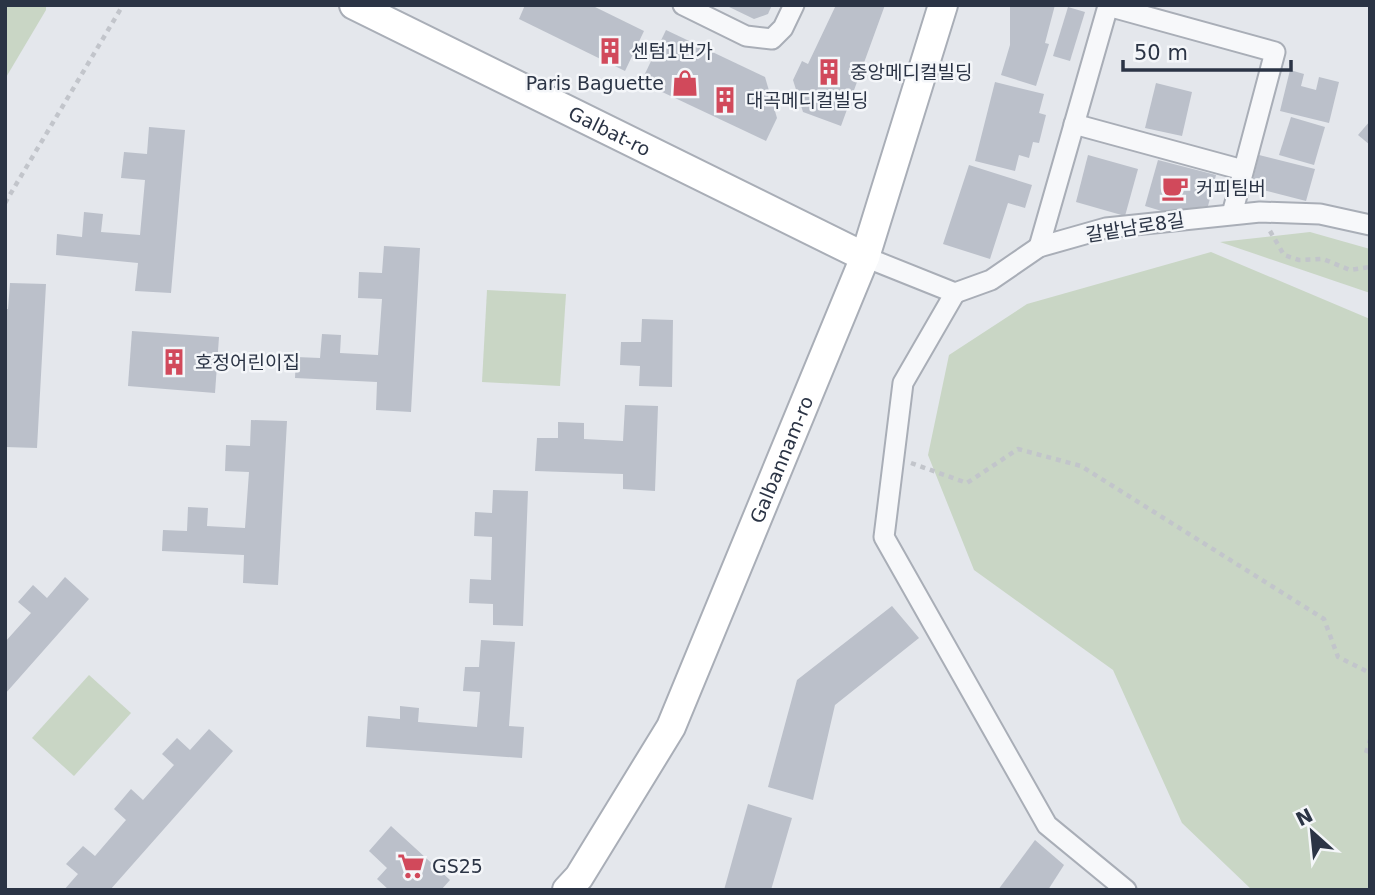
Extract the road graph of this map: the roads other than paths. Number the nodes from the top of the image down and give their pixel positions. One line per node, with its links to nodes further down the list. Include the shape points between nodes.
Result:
1 (354, 5): 10 (main road, Galbat-ro)
2 (683, 5): 3 (street, via 746,36 772,39)
3 (794, 5)
4 (943, 5): 10 (main road, Galbannam-ro)
5 (1074, 124): 6 (street); 6 (street, via 1108,6 1275,52); 9 (street)
6 (1243, 170): 7 (street)
7 (1231, 214): 8 (street, 갈밭남로8길, via 1320,214); 9 (street, 갈밭남로8길, via 1106,228)
8 (1370, 225)
9 (1039, 247): 11 (street, 갈밭남로8길, via 990,280)
10 (865, 257): 11 (street); 12 (main road, Galbannam-ro, via 671,727)
11 (955, 293): 13 (street, via 903,383 884,537 1047,825)
12 (567, 890)
13 (1126, 890)

